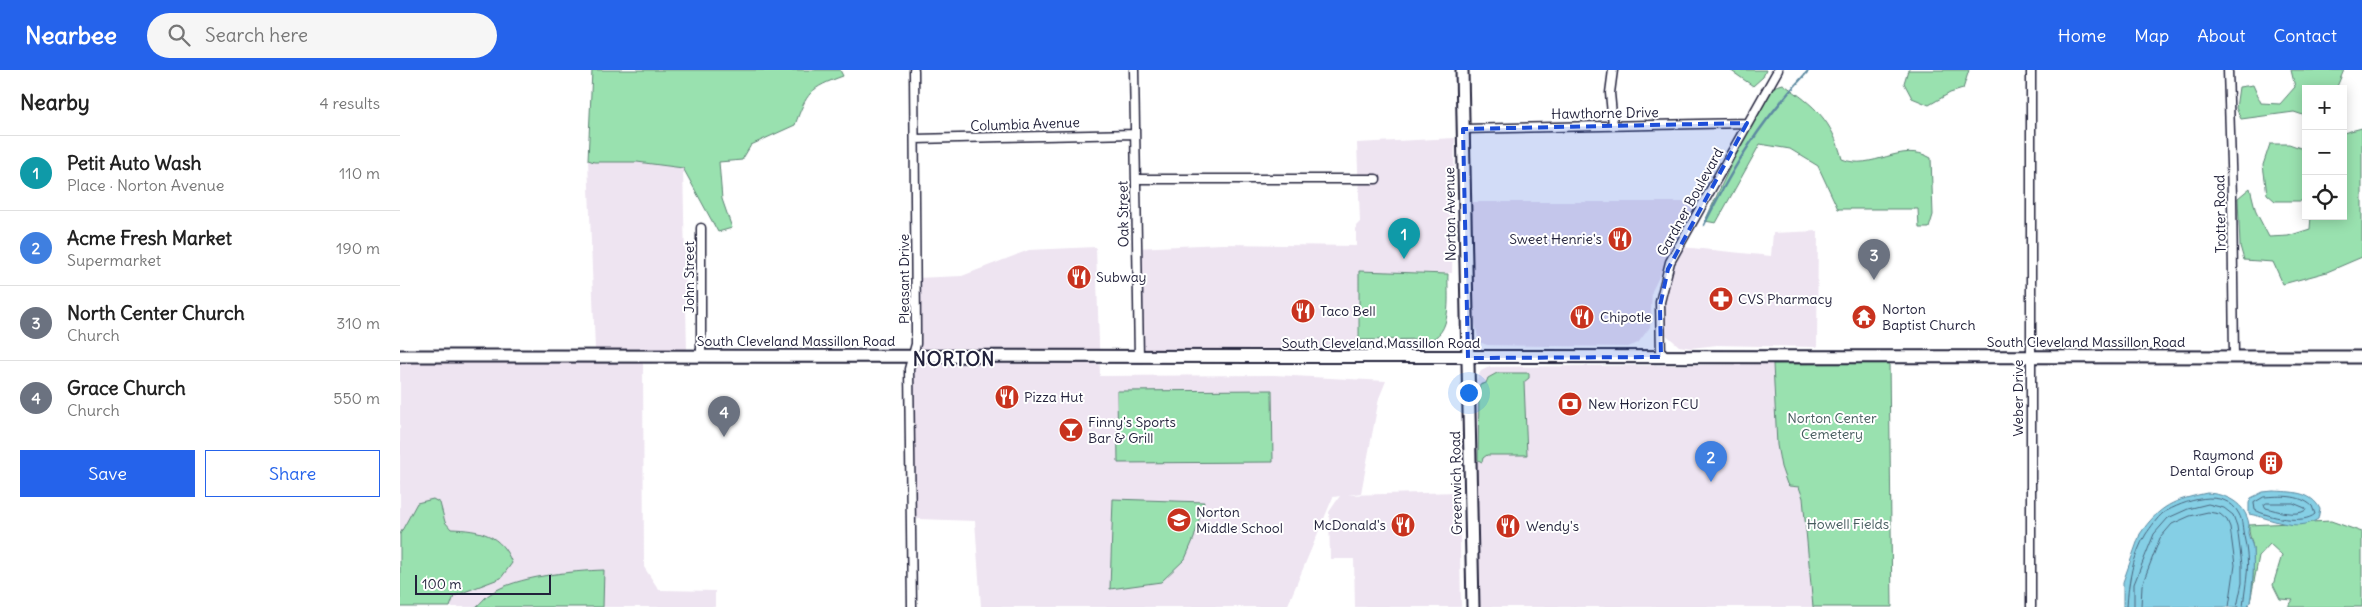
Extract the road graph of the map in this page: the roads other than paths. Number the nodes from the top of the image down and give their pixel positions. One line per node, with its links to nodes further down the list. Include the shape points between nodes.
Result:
1 (914, 70): 12 (street, Pleasant Drive)
2 (1134, 70): 11 (street, Oak Street)
3 (1462, 70): 10 (main road, Norton Avenue)
4 (1613, 70): 9 (street, via 1610,93)
5 (1778, 70): 8 (street, Gardner Boulevard)
6 (2031, 70): 19 (street, Weber Drive)
7 (2228, 70): 22 (street, Trotter Road)
8 (1747, 123): 9 (street, Hawthorne Drive); 21 (street, Gardner Boulevard, via 1668,269 1660,306)
9 (1613, 125): 10 (street, Hawthorne Drive)
10 (1463, 129): 24 (main road, Norton Avenue)
11 (1136, 134): 12 (street, Columbia Avenue); 13 (street, Oak Street)
12 (915, 139): 18 (street, Pleasant Drive, via 916,330)
13 (1136, 179): 14 (street); 20 (street, Oak Street)
14 (1376, 179)
15 (701, 228): 17 (street, John Street)
16 (400, 356): 17 (main road, South Cleveland Massillon Road)
17 (701, 356): 18 (main road, South Cleveland Massillon Road)
18 (913, 356): 20 (main road, South Cleveland Massillon Road); 25 (street, Pleasant Drive, via 910,369)
19 (2031, 356): 21 (main road, South Cleveland Massillon Road); 22 (main road, South Cleveland Massillon Road); 27 (street, Weber Drive)
20 (1139, 357): 24 (main road, South Cleveland Massillon Road)
21 (1661, 357): 24 (main road, South Cleveland Massillon Road)
22 (2234, 357): 23 (main road, South Cleveland Massillon Road)
23 (2362, 357)
24 (1468, 358): 26 (main road, Greenwich Road)
25 (912, 607)
26 (1473, 607)
27 (2031, 607)

